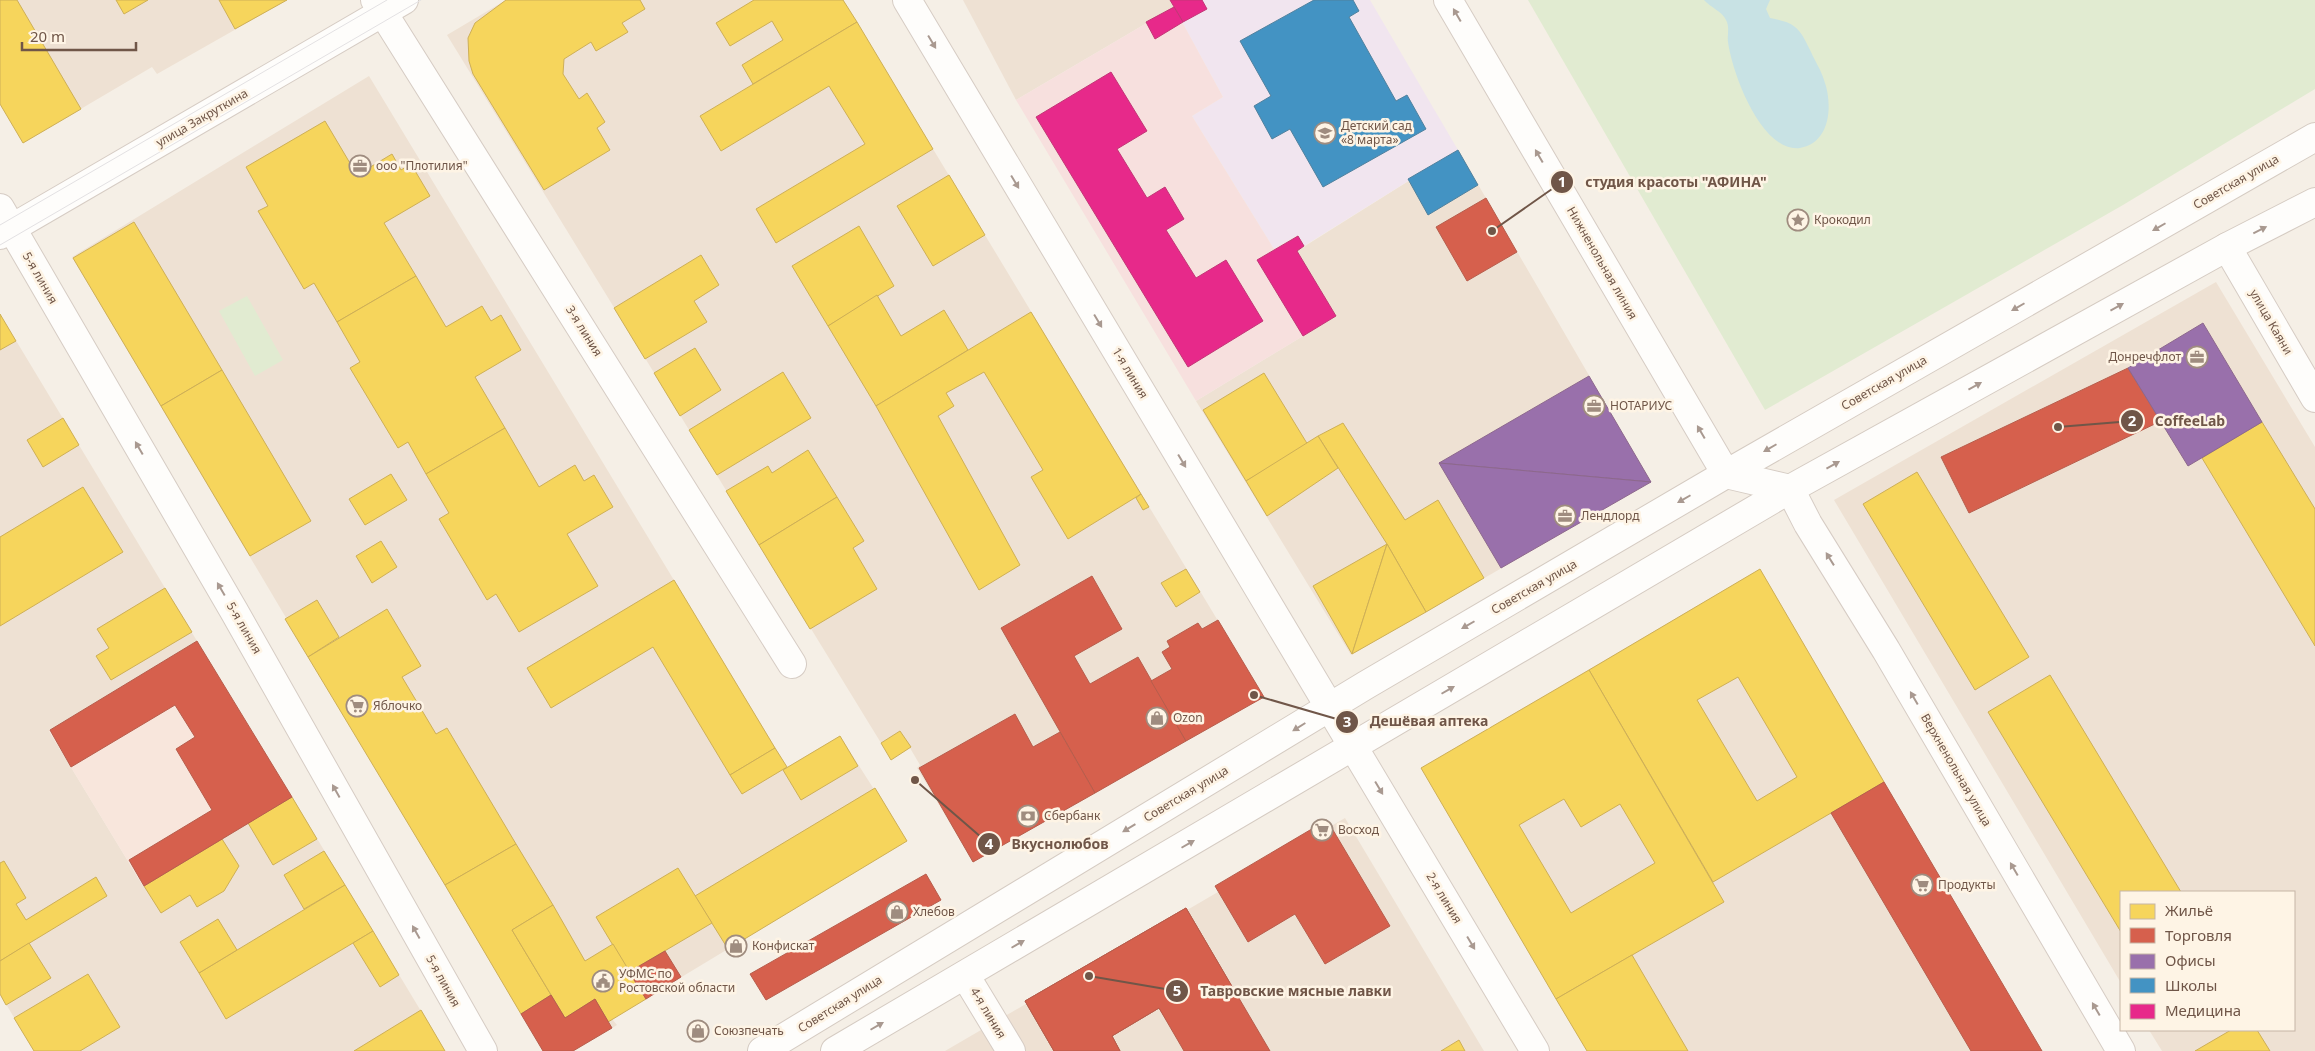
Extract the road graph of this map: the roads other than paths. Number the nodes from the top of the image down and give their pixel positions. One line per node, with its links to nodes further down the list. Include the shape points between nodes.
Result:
1 (907, 0): 12 (street, 1-я линия, one-way to 12)
2 (1448, 0): 9 (street, Нижненольная линия, one-way to 2)
3 (387, 4): 6 (street, улица Закруткина); 11 (street, 3-я линия)
4 (2315, 137): 9 (street, Советская улица, one-way to 9)
5 (2315, 202): 7 (street, one-way to 5)
6 (4, 224): 15 (street, 5-я линия, one-way to 6, via 234,611)
7 (2227, 247): 8 (street, улица Каяни); 10 (street, one-way to 7)
8 (2315, 398)
9 (1726, 474): 10 (street); 12 (street, Советская улица, one-way to 12)
10 (1790, 489): 13 (street, one-way to 10); 20 (street, Верхненольная улица, one-way to 10)
11 (792, 664)
12 (1329, 708): 13 (street, 1-я линия); 16 (street, Советская улица, one-way to 16)
13 (1352, 747): 14 (street, one-way to 13); 19 (street, 2-я линия, one-way to 19)
14 (964, 975): 17 (street, one-way to 14); 18 (street, 4-я линия)
15 (483, 1051)
16 (762, 1051)
17 (835, 1051)
18 (1011, 1051)
19 (1535, 1051)
20 (2121, 1051)

